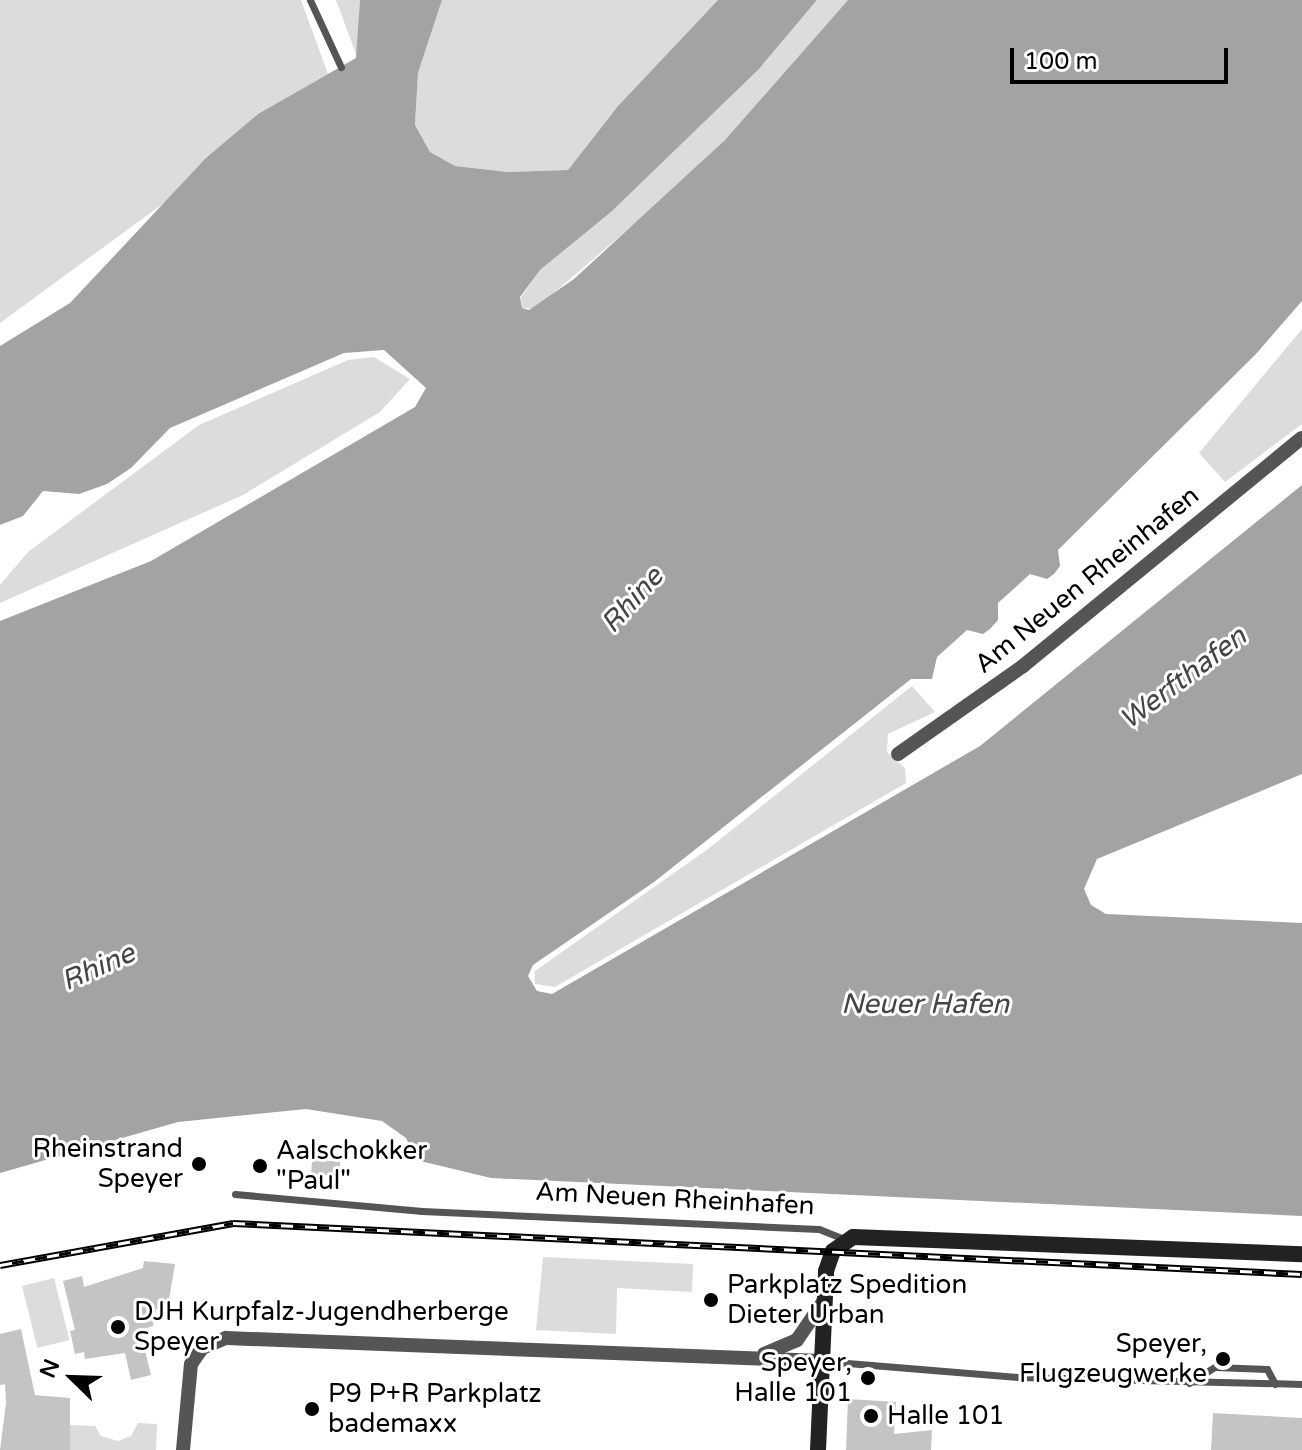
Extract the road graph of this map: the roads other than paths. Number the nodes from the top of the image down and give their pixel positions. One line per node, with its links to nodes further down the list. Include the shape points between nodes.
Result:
1 (310, 0): 2 (lane)
2 (341, 67)
3 (1302, 438): 4 (street, Am Neuen Rheinhafen, via 1023,666)
4 (898, 754)
5 (235, 1194): 6 (lane, Am Neuen Rheinhafen, via 422,1211 819,1229)
6 (846, 1240): 7 (street, Am Neuen Rheinhafen, via 898,1235); 8 (street, via 828,1262)
7 (1302, 1254)
8 (825, 1298): 9 (street, via 797,1340); 10 (street)
9 (756, 1357): 10 (street); 14 (street, via 226,1338 196,1354 186,1377)
10 (823, 1361): 11 (lane); 15 (street)
11 (1189, 1383): 12 (lane); 12 (lane, via 1215,1367 1267,1369)
12 (1275, 1384): 13 (lane)
13 (1302, 1384)
14 (183, 1450)
15 (818, 1450)

